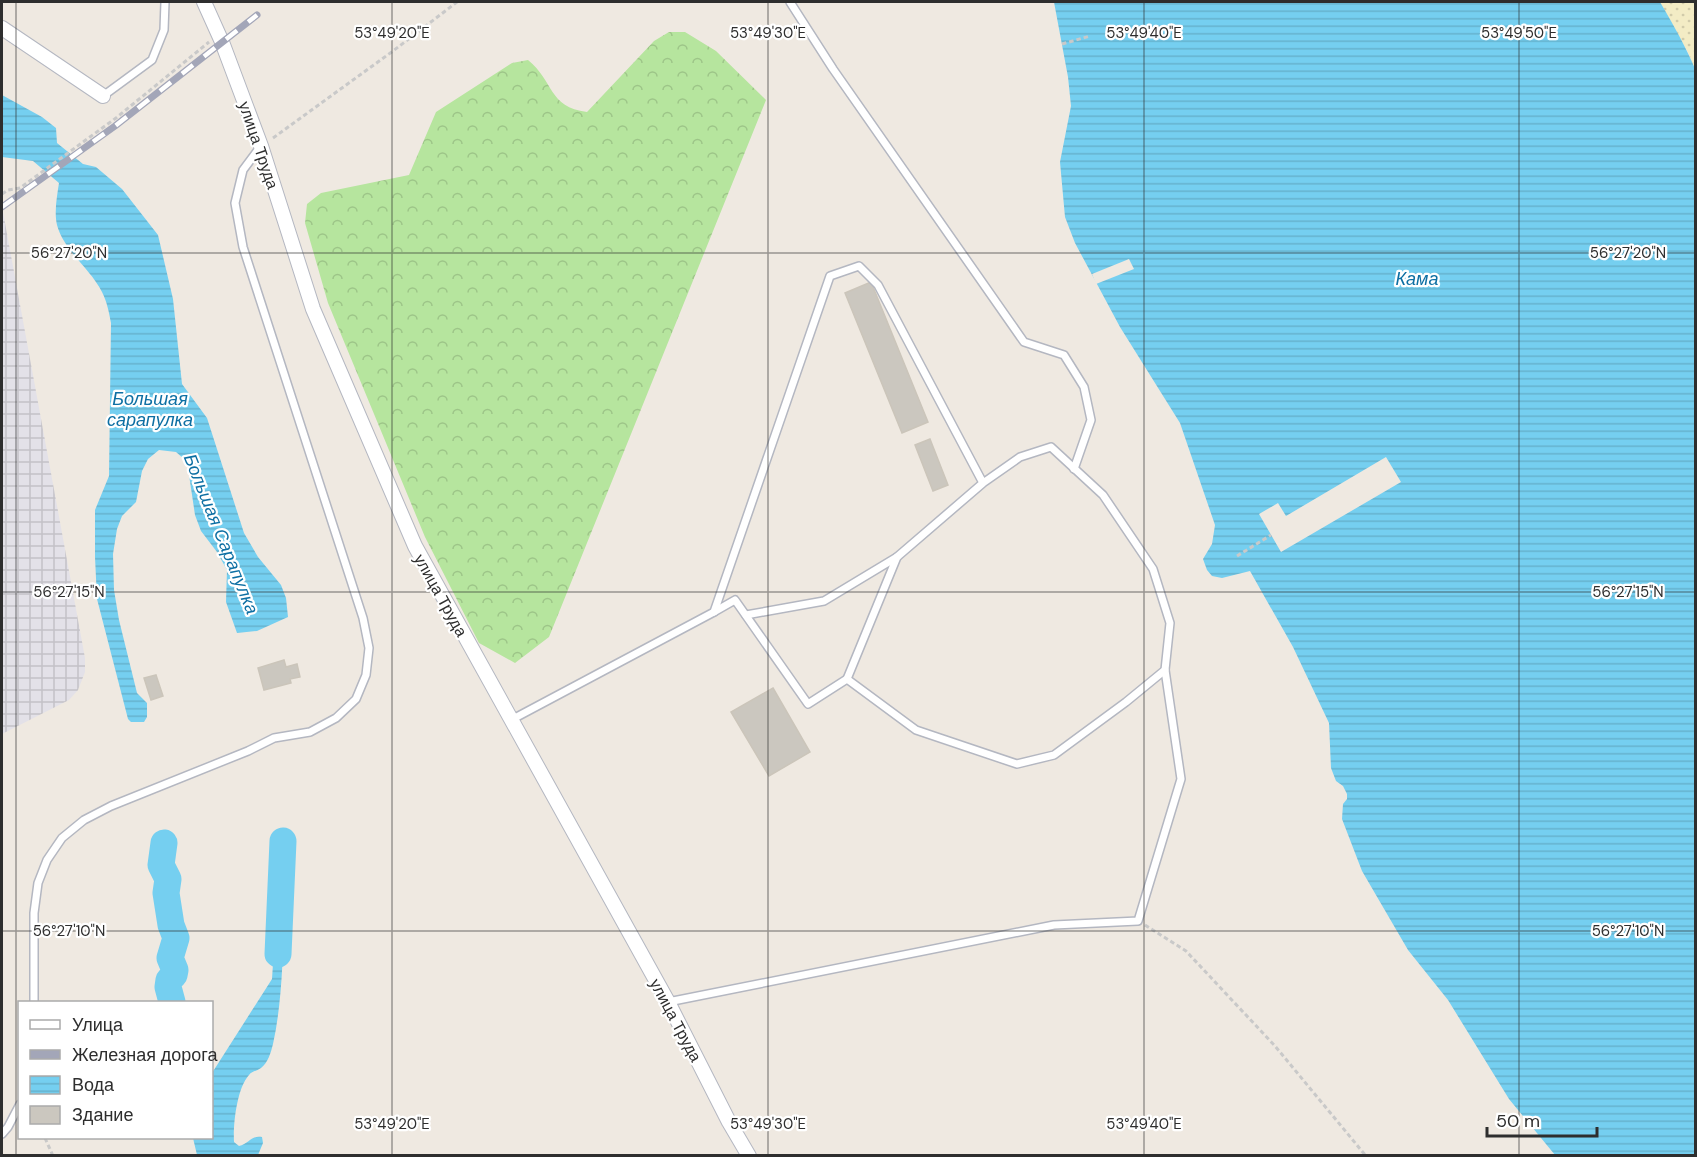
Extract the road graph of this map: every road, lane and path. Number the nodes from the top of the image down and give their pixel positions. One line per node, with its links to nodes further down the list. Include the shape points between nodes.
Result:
1 (165, 2): 9 (lane, via 164,30 153,60)
2 (204, 2): 6 (street, улица Труда)
3 (457, 2): 10 (path)
4 (790, 2): 12 (lane, via 1024,342 1064,355 1084,387 1091,420)
5 (2, 28): 9 (street)
6 (219, 34): 10 (street, улица Труда); 11 (path, via 96,133 20,188)
7 (1090, 36): 8 (path)
8 (1062, 44)
9 (103, 96)
10 (261, 146): 21 (street, улица Труда, via 312,309 414,546); 23 (lane, via 243,170 235,203 243,247 363,618 369,648 366,675 356,699 336,718 310,732 274,738 111,806 84,820 62,838 38,883)
11 (2, 194)
12 (1074, 469): 13 (lane, via 1051,447 1020,457); 19 (lane, via 1103,495 1153,569 1170,623)
13 (983, 483): 16 (lane); 17 (lane, via 878,285 859,266 830,276)
14 (1271, 535): 15 (path)
15 (1237, 556)
16 (897, 557): 18 (lane, via 824,601); 20 (lane)
17 (714, 612): 18 (lane, via 735,600); 21 (lane)
18 (746, 615): 20 (lane, via 808,704)
19 (1165, 670): 20 (lane, via 1054,755 1017,764 916,730); 22 (lane, via 1181,779)
20 (847, 680)
21 (511, 720): 24 (street, улица Труда)
22 (1138, 921): 24 (lane, via 1054,925); 30 (path, via 1186,951 1275,1046)
23 (34, 1001)
24 (668, 1002): 29 (street, улица Труда)
25 (18, 1108): 26 (lane)
26 (2, 1134)
27 (46, 1139): 28 (path)
28 (53, 1155)
29 (749, 1155)
30 (1366, 1155)

